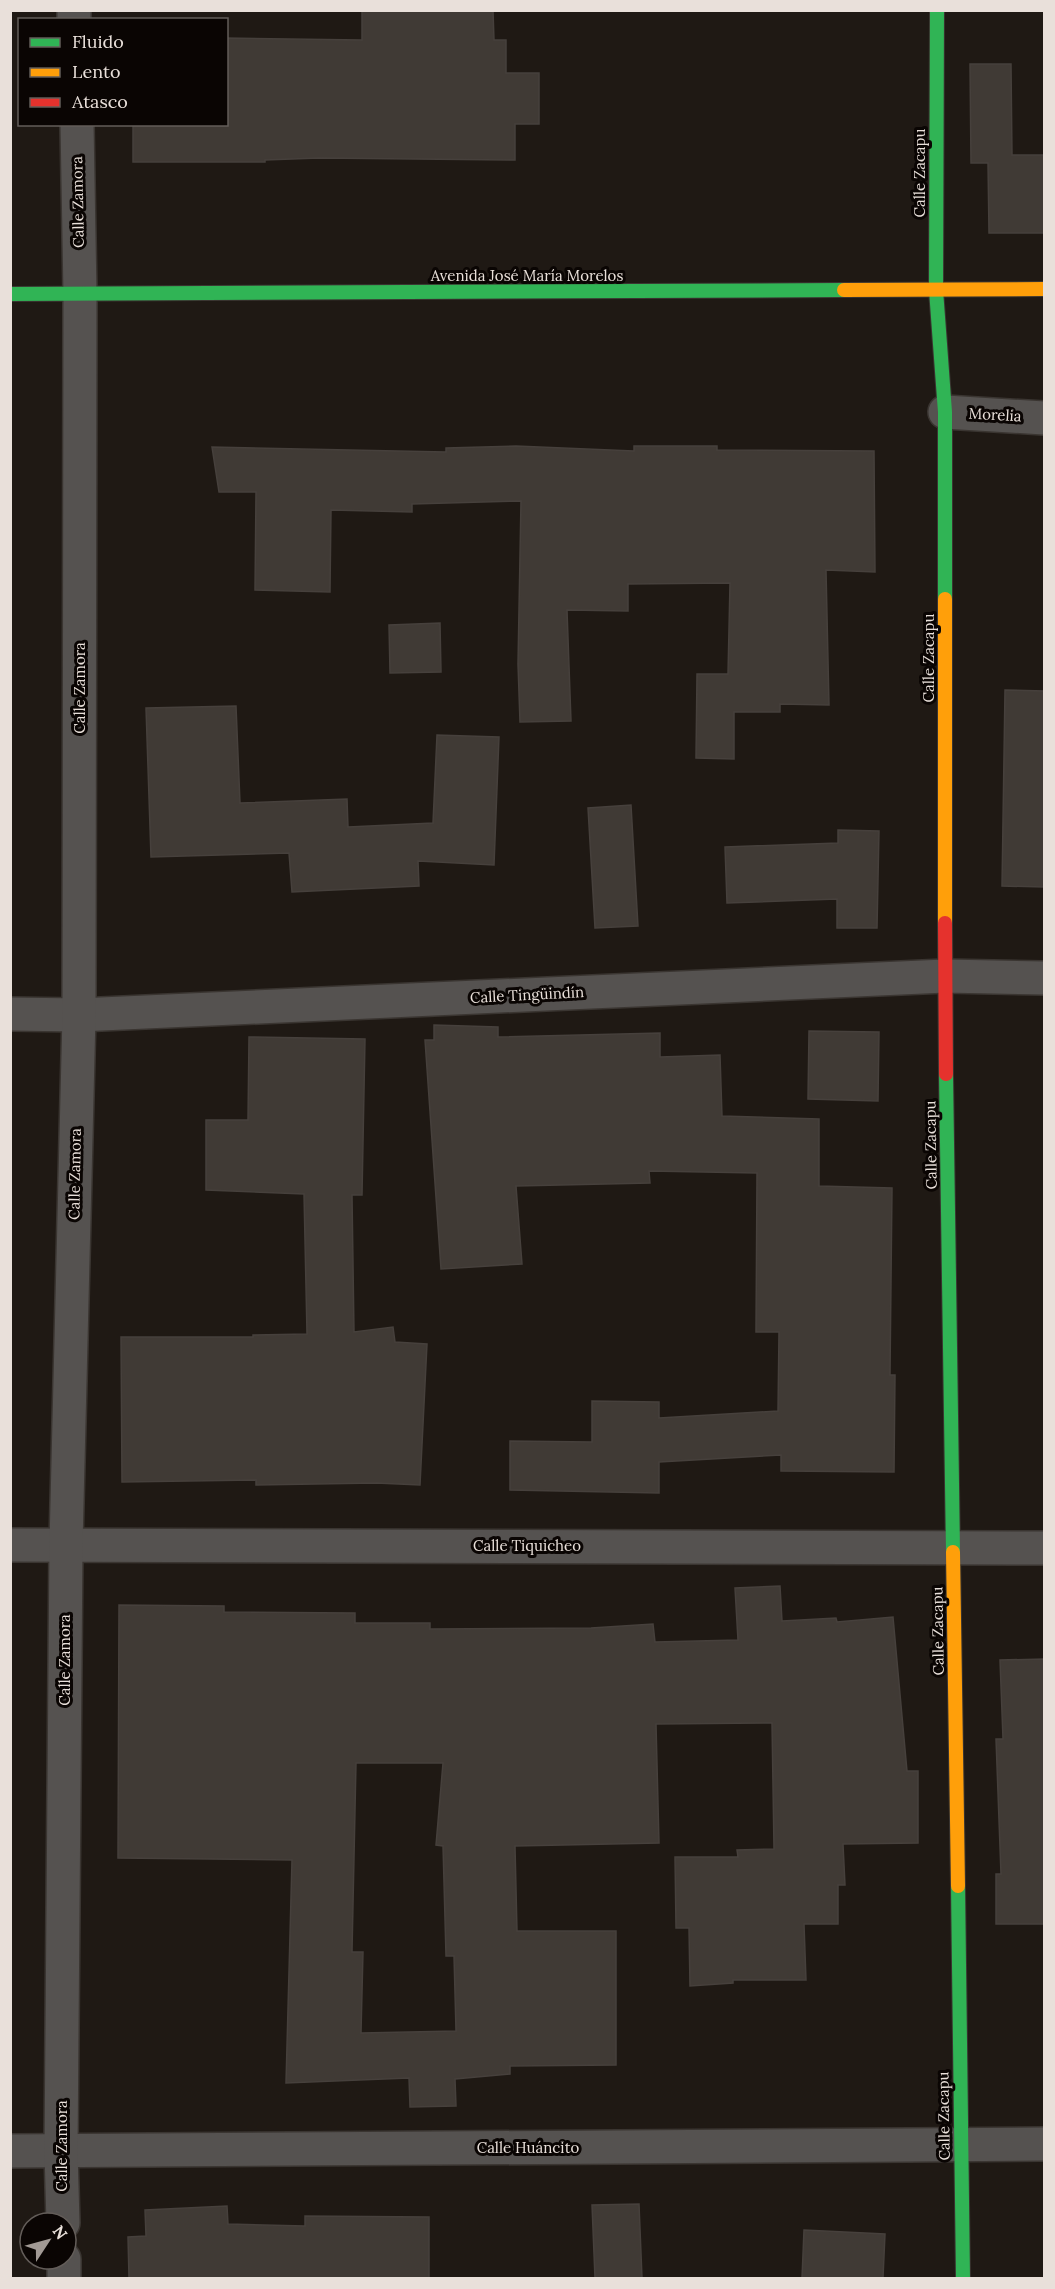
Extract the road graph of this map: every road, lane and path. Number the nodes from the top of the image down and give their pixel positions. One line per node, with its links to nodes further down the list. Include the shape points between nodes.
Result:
1 (937, 10): 3 (street, Calle Zacapu)
2 (76, 126): 6 (street, Calle Zamora)
3 (936, 290): 4 (street, Avenida José María Morelos); 6 (street, Avenida José María Morelos); 7 (street, Calle Zacapu)
4 (1044, 290)
5 (10, 294): 6 (street, Avenida José María Morelos)
6 (80, 294): 12 (street, Calle Zamora)
7 (945, 412): 8 (street, Morelia); 9 (street, Calle Zacapu)
8 (1044, 418)
9 (945, 976): 10 (street, Calle Tingüindín); 12 (street, Calle Tingüindín); 16 (street, Calle Zacapu)
10 (1044, 978)
11 (10, 1014): 12 (street, Calle Tingüindín)
12 (79, 1015): 13 (street, Calle Zamora)
13 (66, 1544): 14 (street, Calle Tiquicheo); 16 (street, Calle Tiquicheo); 20 (street, Calle Zamora)
14 (10, 1545)
15 (1044, 1548): 16 (street, Calle Tiquicheo)
16 (953, 1549): 18 (street, Calle Zacapu)
17 (1044, 2144): 18 (street, Calle Huáncito)
18 (961, 2145): 20 (street, Calle Huáncito); 22 (street, Calle Zacapu)
19 (10, 2151): 20 (street, Calle Huáncito)
20 (61, 2151): 21 (street, Calle Zamora)
21 (63, 2211)
22 (963, 2278)

